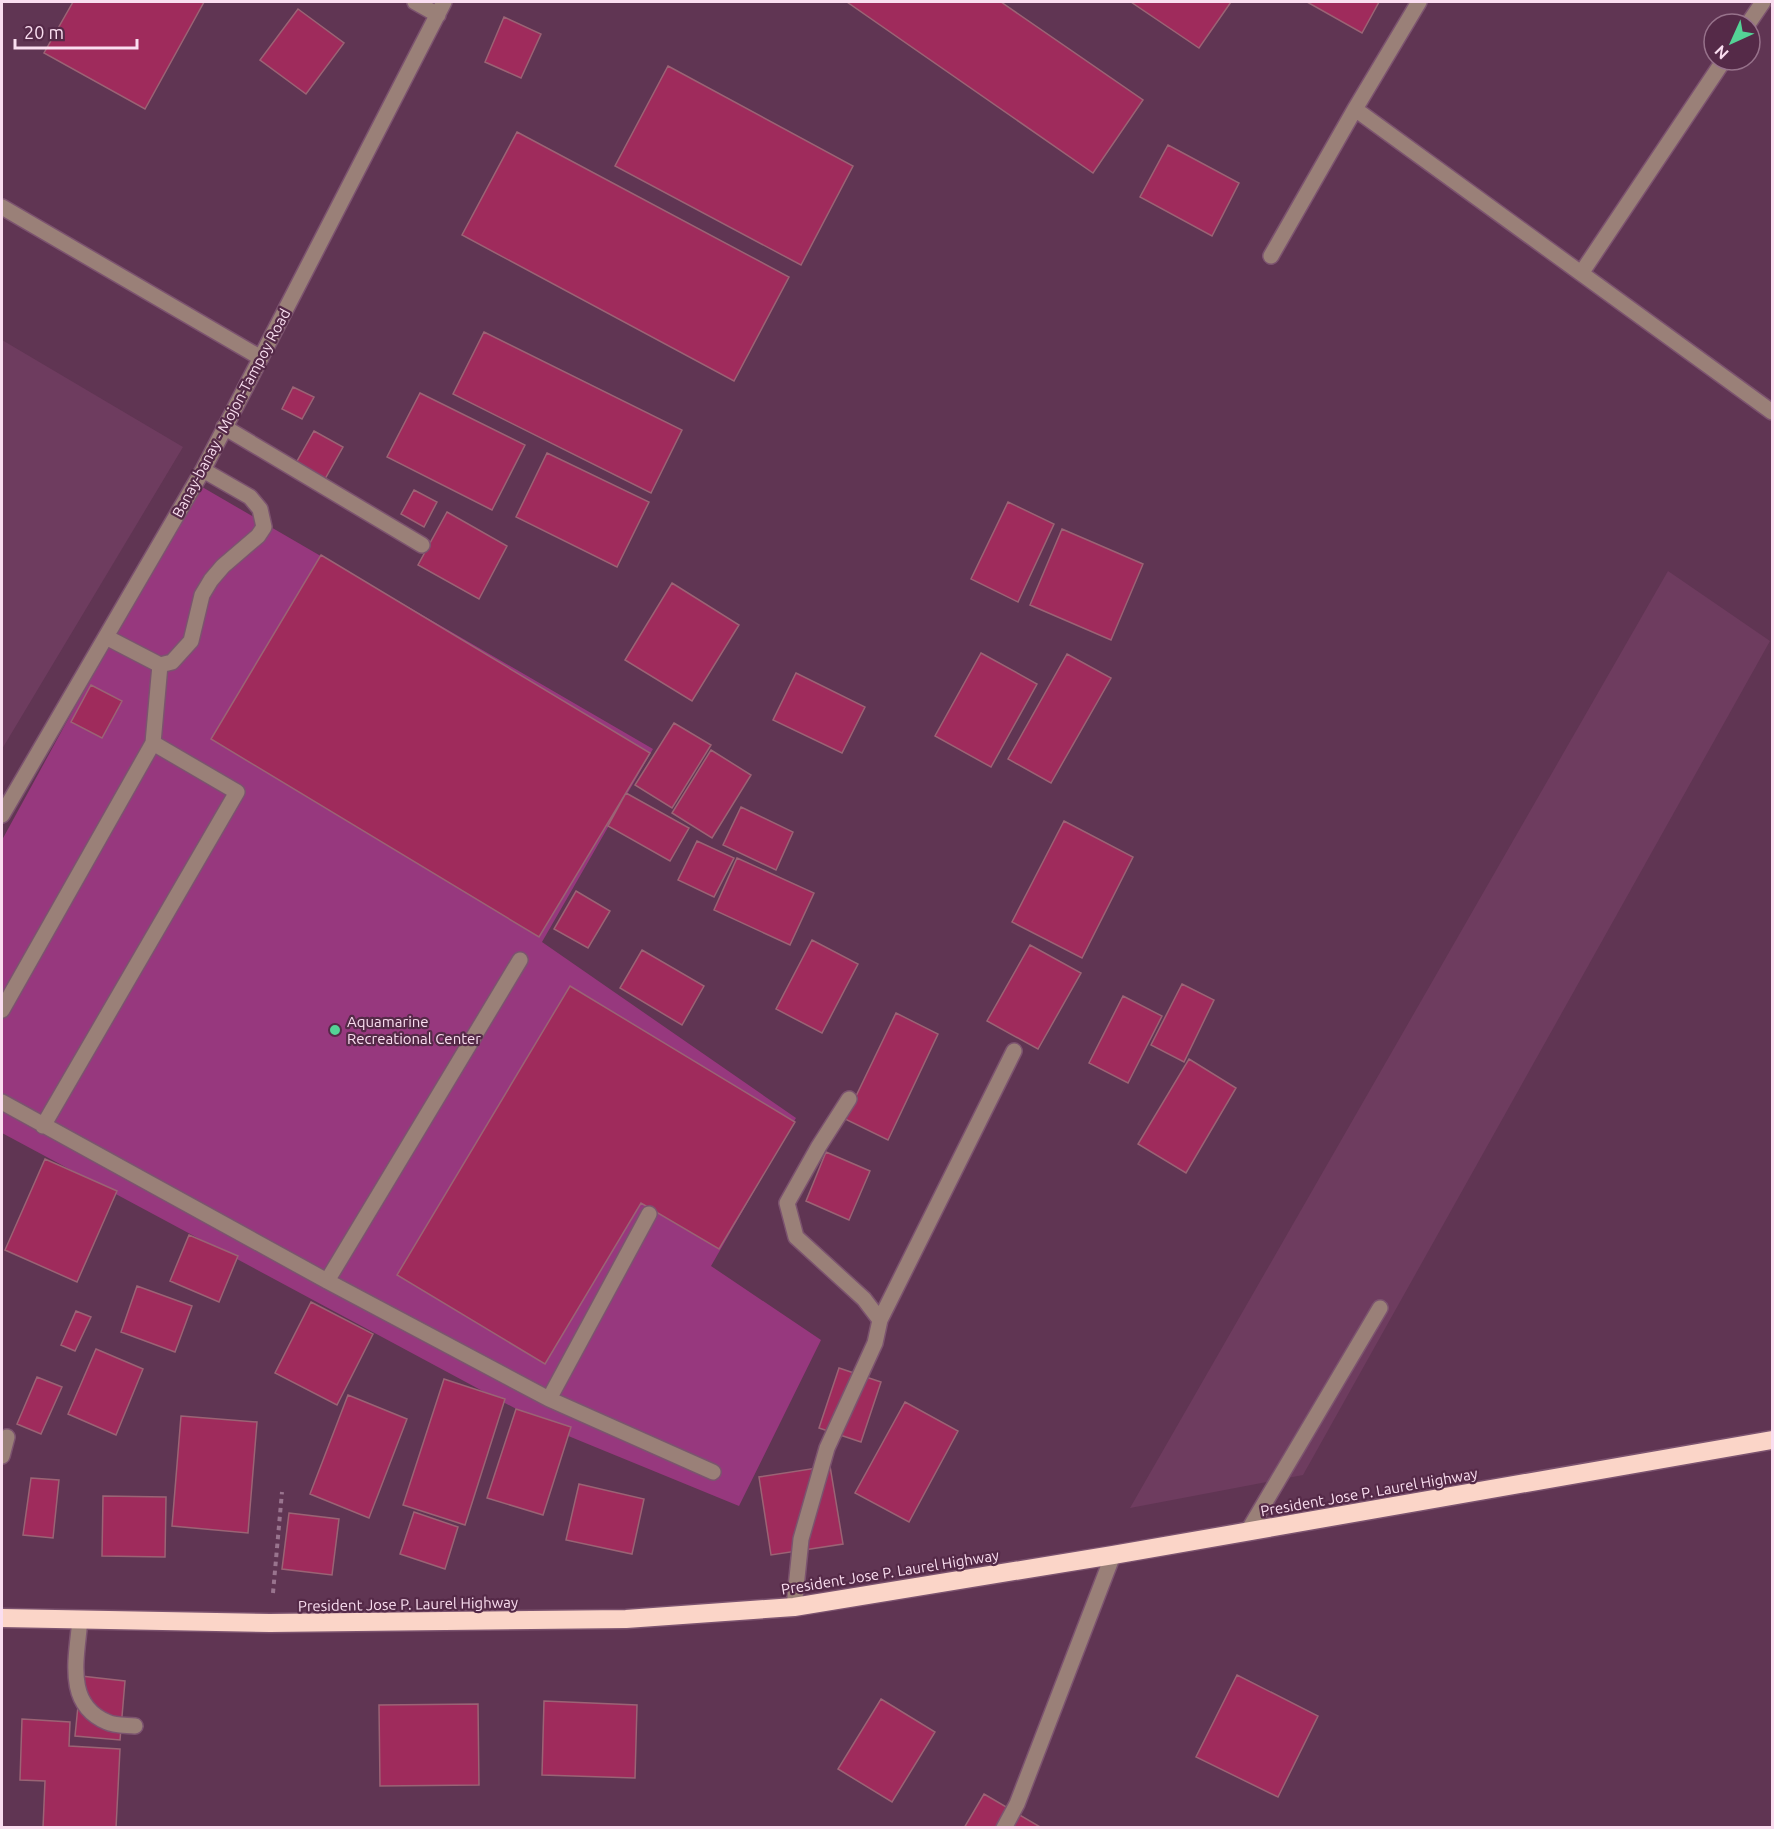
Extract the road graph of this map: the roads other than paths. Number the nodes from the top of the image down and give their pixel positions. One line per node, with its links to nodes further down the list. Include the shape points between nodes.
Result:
1 (415, 2): 3 (street)
2 (1419, 2): 5 (street)
3 (441, 8): 9 (street, Banay-banay - Mojon-Tampoy Road)
4 (1716, 72): 8 (street)
5 (1355, 109): 7 (street); 8 (street)
6 (2, 207): 9 (street)
7 (1271, 256)
8 (1582, 272): 10 (street)
9 (261, 358): 11 (street, Banay-banay - Mojon-Tampoy Road)
10 (1773, 412)
11 (224, 427): 12 (street, Banay-banay - Mojon-Tampoy Road); 13 (street)
12 (203, 470): 14 (street, Banay-banay - Mojon-Tampoy Road); 15 (street, via 250,497 260,509 264,527 211,580 202,595 191,641 172,662)
13 (422, 545)
14 (106, 637): 15 (street); 17 (street, Banay-banay - Mojon-Tampoy Road)
15 (160, 665): 16 (street)
16 (153, 743): 19 (street); 23 (street, via 237,792)
17 (2, 815)
18 (520, 960): 25 (street)
19 (2, 1010)
20 (1014, 1051): 27 (street)
21 (849, 1099): 27 (street, via 787,1203 796,1237 864,1299)
22 (2, 1102): 23 (street)
23 (43, 1126): 25 (street)
24 (649, 1214): 28 (street)
25 (327, 1281): 28 (street)
26 (1380, 1308): 33 (street)
27 (880, 1320): 35 (street, via 875,1343 827,1448 801,1539)
28 (549, 1399): 32 (street)
29 (7, 1437): 31 (street)
30 (1773, 1440): 33 (highway, President Jose P. Laurel Highway)
31 (2, 1456)
32 (713, 1472)
33 (1248, 1531): 34 (highway, President Jose P. Laurel Highway)
34 (1113, 1555): 35 (highway, President Jose P. Laurel Highway); 39 (street, via 1017,1804)
35 (794, 1606): 37 (highway, President Jose P. Laurel Highway, via 626,1619 270,1623)
36 (2, 1618): 37 (highway, President Jose P. Laurel Highway)
37 (80, 1619): 38 (street, via 76,1684 83,1704 90,1713 109,1723)
38 (135, 1726)
39 (1004, 1827)

